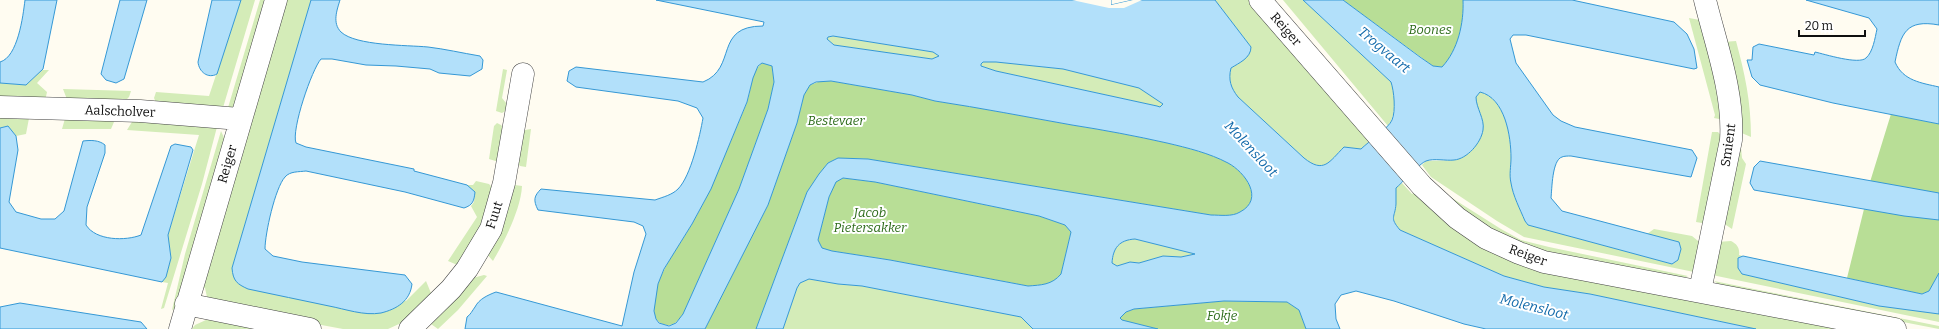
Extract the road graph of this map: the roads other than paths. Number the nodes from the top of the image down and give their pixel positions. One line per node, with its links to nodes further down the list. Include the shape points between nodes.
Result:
1 (276, 0): 6 (street, Reiger)
2 (1260, 0): 7 (street, Reiger, via 1422,186 1457,218 1486,238 1519,254 1544,262)
3 (1705, 0): 7 (street, Smient, via 1727,88 1732,121 1731,140)
4 (523, 74): 11 (street, Fuut, via 504,183 491,229 451,289)
5 (0, 106): 6 (street, Aalscholver, via 140,111)
6 (240, 119): 8 (street, Reiger)
7 (1700, 291): 12 (street, Reiger)
8 (186, 304): 9 (street, Reiger); 10 (street)
9 (180, 329)
10 (310, 329)
11 (410, 329)
12 (1895, 329)

